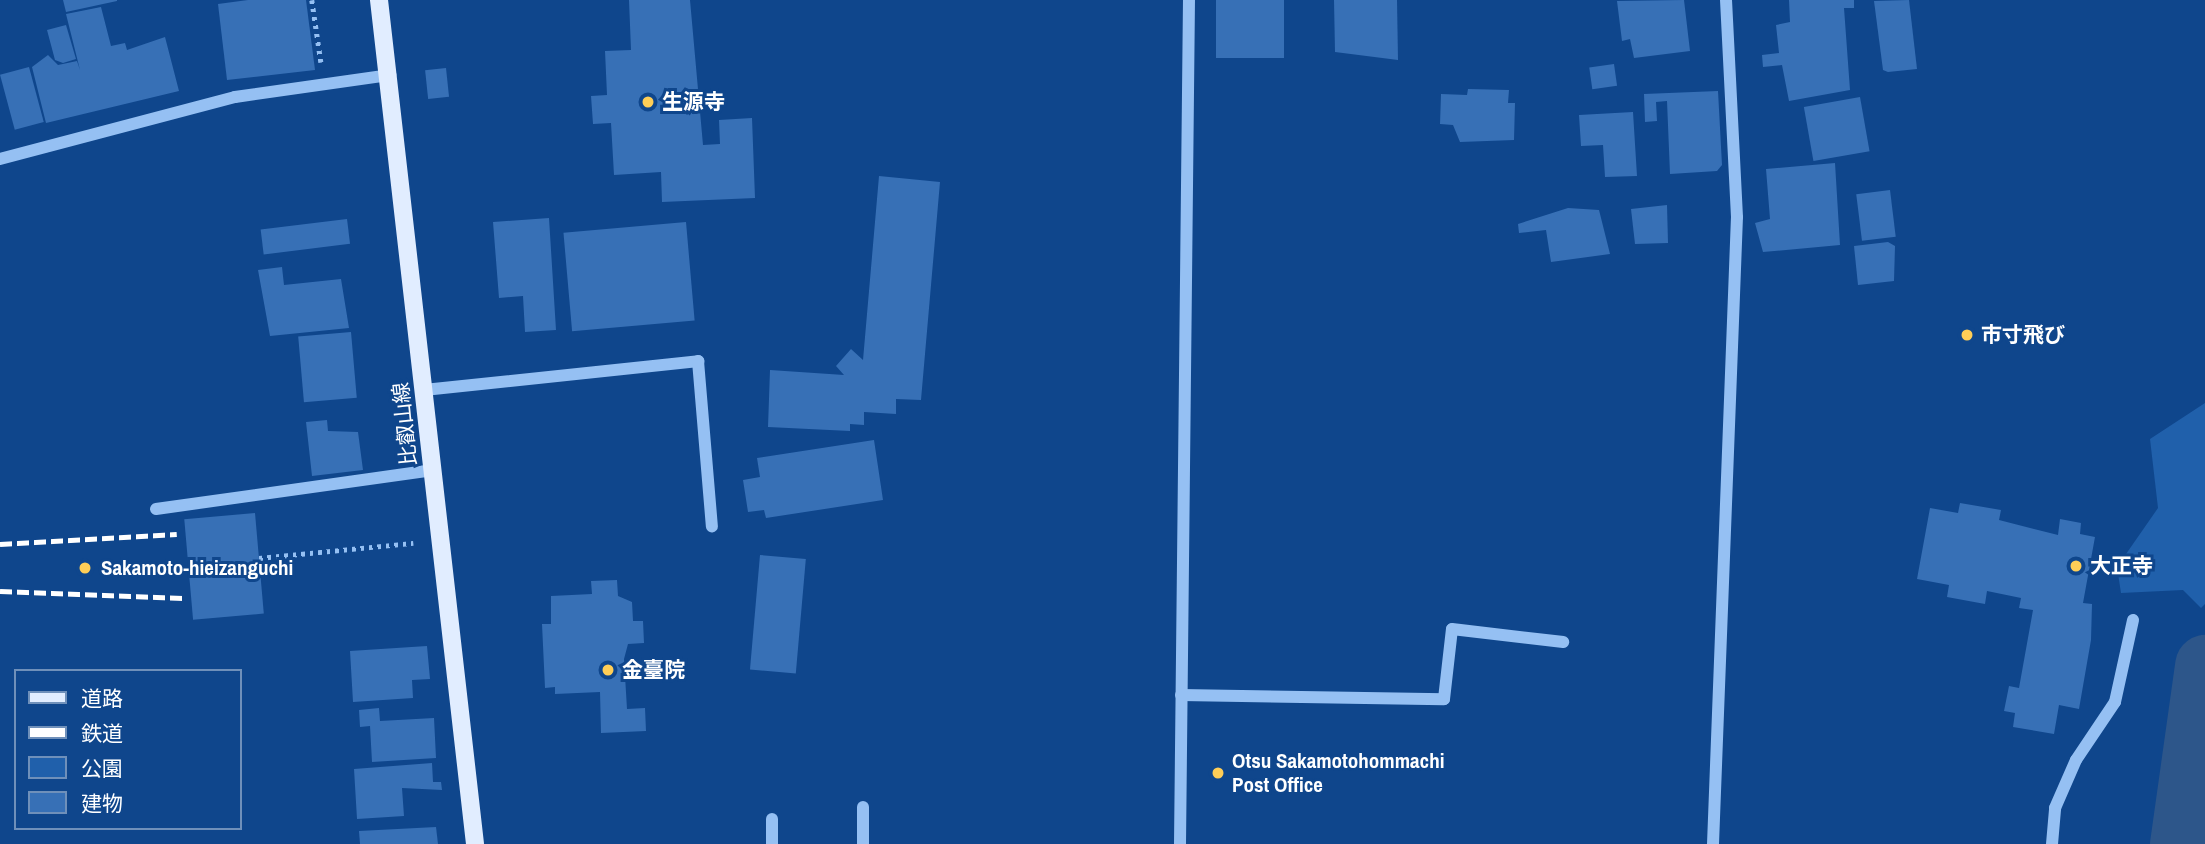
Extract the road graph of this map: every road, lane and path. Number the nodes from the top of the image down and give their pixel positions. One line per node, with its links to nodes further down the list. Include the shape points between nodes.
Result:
1 (312, 0): 6 (path)
2 (379, 0): 5 (main road, 比叡山線)
3 (1189, 0): 16 (street)
4 (1726, 0): 23 (street, via 1737,217)
5 (390, 75): 6 (street); 8 (main road, 比叡山線)
6 (324, 83): 7 (street, via 235,97)
7 (0, 159)
8 (424, 390): 9 (main road, 比叡山線); 11 (street, via 698,361)
9 (433, 470): 10 (street); 19 (main road, 比叡山線)
10 (156, 509)
11 (712, 526)
12 (413, 543): 13 (path)
13 (259, 558)
14 (2133, 620): 24 (street, via 2115,702 2076,760 2055,808)
15 (1563, 642): 16 (street, via 1452,629 1444,699)
16 (1181, 695): 22 (street)
17 (863, 807): 21 (street)
18 (772, 819): 20 (street)
19 (474, 844)
20 (772, 844)
21 (863, 844)
22 (1180, 844)
23 (1713, 844)
24 (2052, 844)

